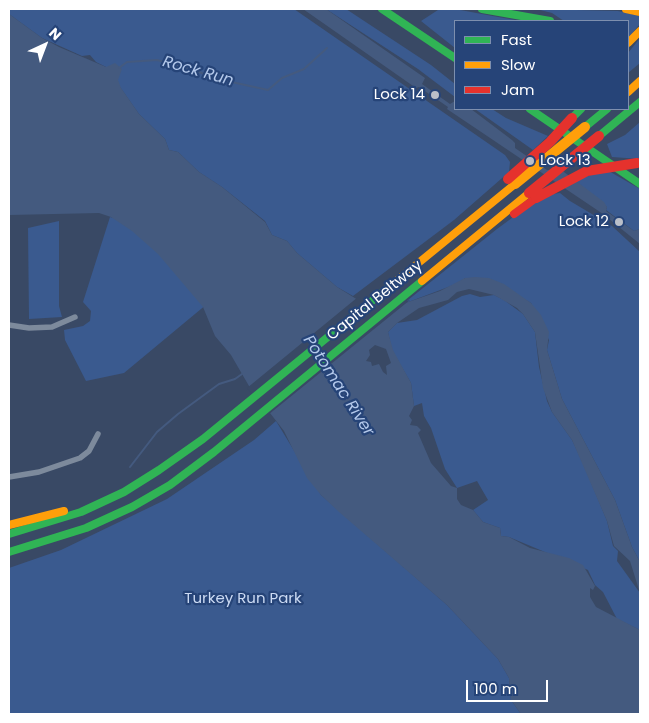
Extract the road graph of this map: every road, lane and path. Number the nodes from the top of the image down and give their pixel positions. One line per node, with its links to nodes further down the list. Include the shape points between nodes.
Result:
1 (382, 9): 8 (main road)
2 (482, 9): 5 (main road)
3 (626, 9): 4 (main road)
4 (640, 12)
5 (544, 20)
6 (640, 31): 7 (main road)
7 (629, 42)
8 (454, 57)
9 (640, 81): 10 (main road)
10 (629, 91)
11 (640, 102): 18 (main road, bridge)
12 (531, 110): 17 (main road)
13 (606, 110): 16 (main road, bridge)
14 (577, 112): 16 (main road, bridge)
15 (638, 163): 18 (main road, bridge, via 587,171)
16 (512, 182): 23 (main road, Capital Beltway, via 182,454)
17 (640, 184)
18 (532, 196): 25 (main road, Capital Beltway, via 194,468 132,507)
19 (75, 317): 20 (street, via 52,327)
20 (9, 325)
21 (98, 434): 22 (street, via 89,451 80,458 39,472)
22 (9, 477)
23 (138, 483): 24 (main road, via 78,507); 26 (main road, Capital Beltway, via 81,512)
24 (9, 525)
25 (86, 528): 27 (main road, Capital Beltway); 28 (main road)
26 (9, 534)
27 (9, 552)
28 (9, 559)

